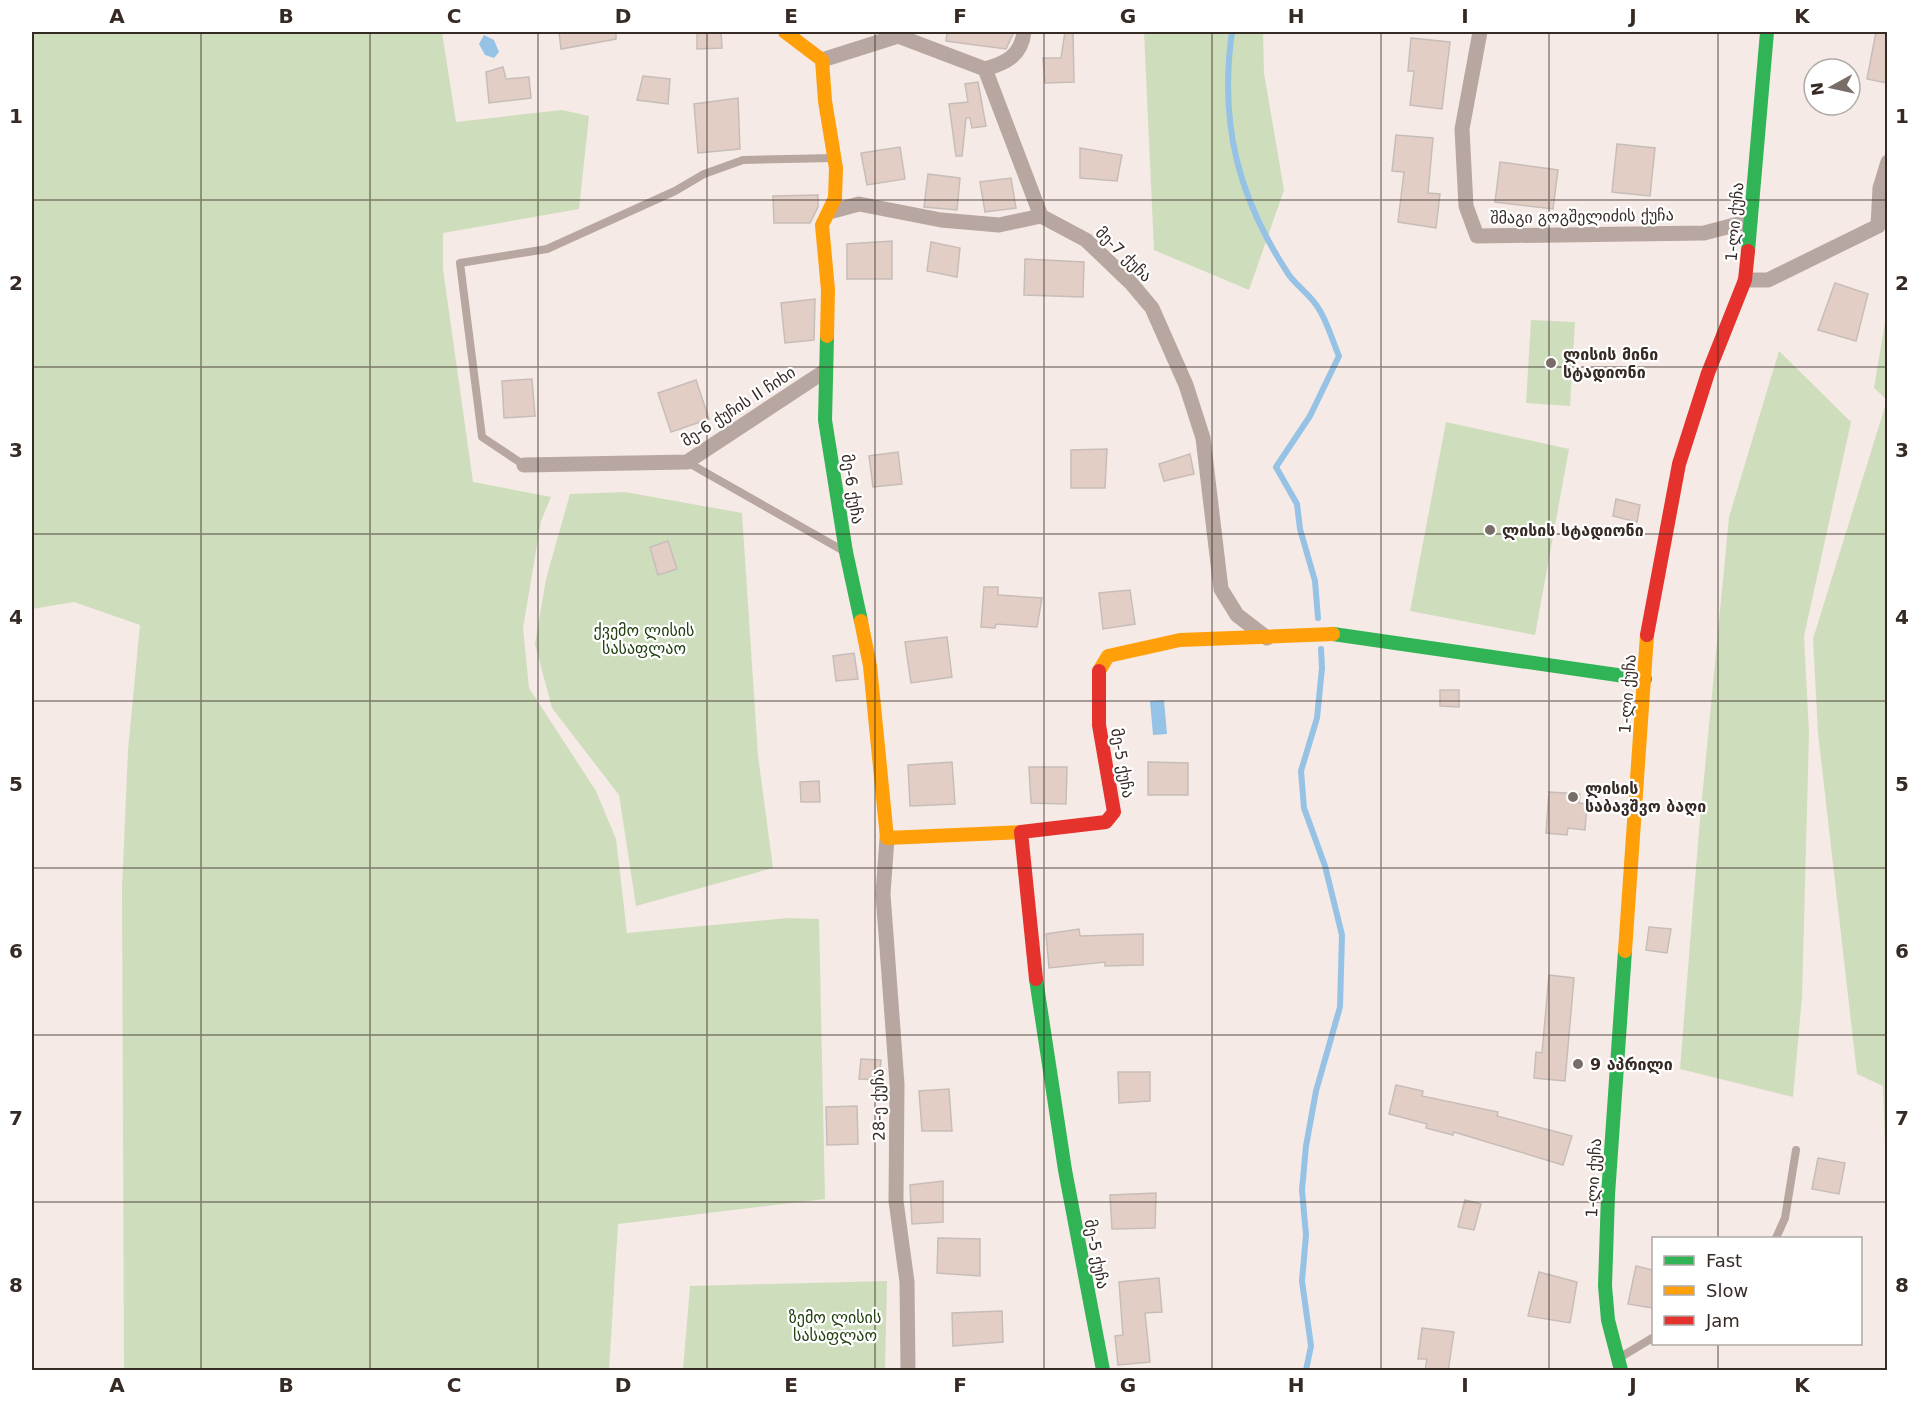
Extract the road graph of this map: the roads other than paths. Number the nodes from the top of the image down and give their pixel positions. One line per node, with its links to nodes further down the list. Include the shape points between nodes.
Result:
1 (785, 32): 6 (street)
2 (1023, 32): 7 (street, via 1018,51 1007,63)
3 (1480, 32): 12 (street, შმაგი გოგშელიძის ქუჩა, via 1462,129 1466,206 1477,236 1704,233)
4 (1767, 32): 12 (street, 1-ლი ქუჩა)
5 (901, 34): 6 (street); 7 (street)
6 (822, 60): 8 (street, მე-6 ქუჩა)
7 (985, 69): 11 (street)
8 (837, 158): 10 (street, მე-6 ქუჩა); 16 (lane, via 743,160 704,174 547,249 460,263 482,437)
9 (1887, 162): 13 (street, via 1880,188 1878,226 1768,280)
10 (833, 211): 11 (street, via 859,204 941,220 999,225); 14 (street, მე-6 ქუჩა, via 822,225 828,290)
11 (1041, 216): 18 (street, მე-7 ქუჩა, via 1086,240 1152,308 1186,385 1203,438 1221,589 1237,615)
12 (1750, 222): 13 (street, 1-ლი ქუჩა)
13 (1745, 280): 19 (street, 1-ლი ქუჩა, via 1708,373 1679,464 1648,620)
14 (825, 371): 15 (street, მე-6 ქუჩის II ჩიხი); 17 (street, მე-6 ქუჩა, via 825,420)
15 (687, 462): 16 (street, მე-6 ქუჩის II ჩიხი); 17 (lane)
16 (524, 465)
17 (846, 552): 21 (street, მე-6 ქუჩა, via 870,666)
18 (1268, 638): 19 (street, მე-5 ქუჩა, via 1324,633); 20 (street, მე-5 ქუჩა, via 1180,640 1108,656 1098,674 1099,725 1114,812 1106,822)
19 (1645, 679): 25 (street, 1-ლი ქუჩა, via 1608,1195 1605,1286 1608,1320)
20 (1021, 832): 21 (street); 27 (street, მე-5 ქუჩა, via 1038,988)
21 (887, 838): 26 (street, 28-ე ქუჩა, via 883,894 897,1084 896,1201 908,1282)
22 (1796, 1150): 23 (lane, via 1785,1218)
23 (1777, 1237)
24 (1652, 1338): 25 (lane)
25 (1620, 1365)
26 (908, 1371)
27 (1102, 1371)

